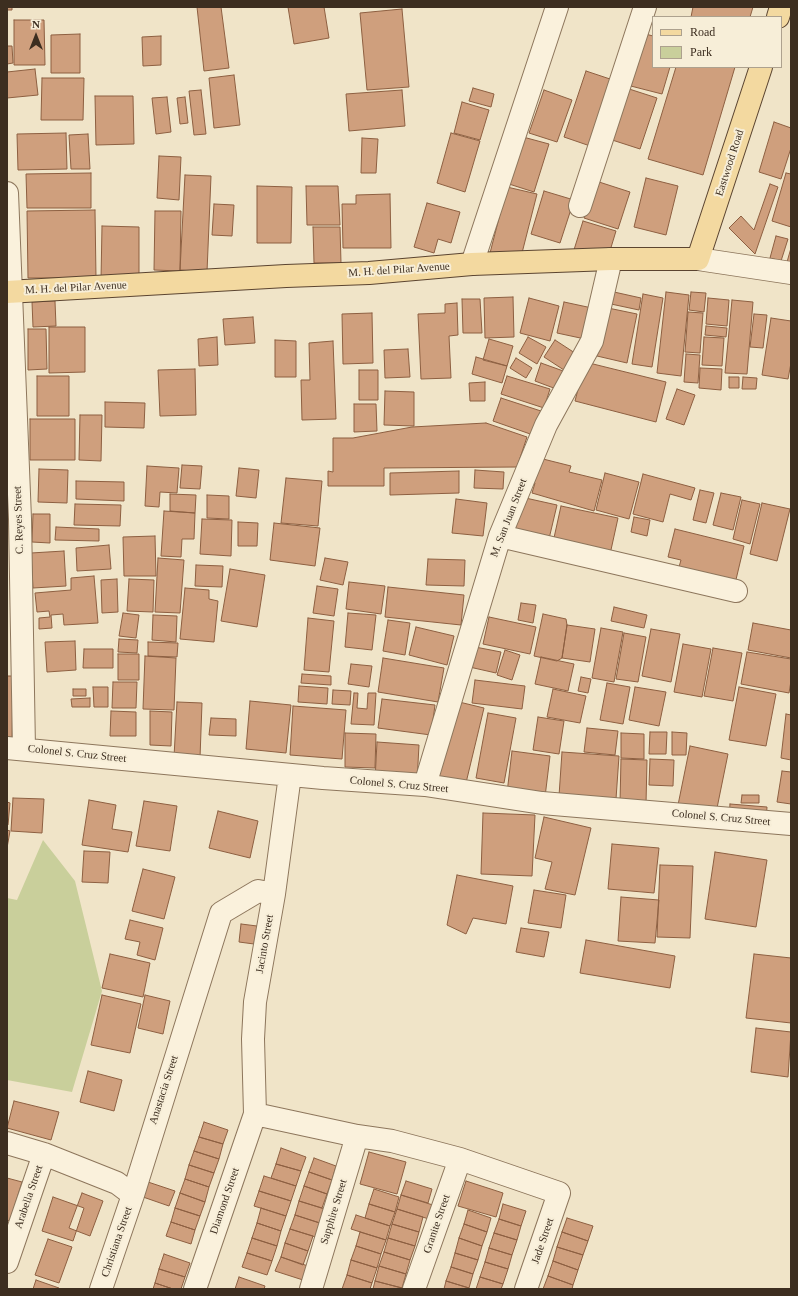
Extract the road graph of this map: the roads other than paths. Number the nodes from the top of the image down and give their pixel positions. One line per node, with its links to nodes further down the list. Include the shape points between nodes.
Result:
1 (557, 7): 8 (street)
2 (645, 7): 5 (street)
3 (761, 68): 7 (main road, Eastwood Road)
4 (7, 193): 10 (street, C. Reyes Street)
5 (580, 206)
6 (611, 259): 7 (main road, M. H. del Pilar Avenue); 8 (main road, M. H. del Pilar Avenue); 13 (street, M. San Juan Street, via 592,341 546,425)
7 (698, 259): 9 (street, M. H. del Pilar Avenue)
8 (472, 264): 10 (main road, M. H. del Pilar Avenue, via 368,273)
9 (791, 273)
10 (8, 292): 11 (street, C. Reyes Street)
11 (10, 333): 12 (street, C. Reyes Street)
12 (13, 519): 15 (street, C. Reyes Street)
13 (500, 536): 14 (street); 17 (street, M. San Juan Street)
14 (736, 591)
15 (16, 748): 16 (street, Colonel S. Cruz Street)
16 (290, 775): 17 (street, Colonel S. Cruz Street); 19 (street, Jacinto Street)
17 (425, 785): 18 (street, Colonel S. Cruz Street, via 542,803)
18 (791, 824)
19 (274, 894): 20 (street, Jacinto Street, via 255,1002); 25 (street, Anastacia Street, via 258,891 221,913)
20 (255, 1114): 21 (street); 28 (street, Diamond Street)
21 (357, 1136): 24 (street, via 392,1141); 29 (street, Sapphire Street)
22 (7, 1143): 23 (street)
23 (44, 1154): 25 (street, via 117,1183); 26 (street, Arabella Street)
24 (460, 1158): 30 (street, Granite Street); 31 (street, Jade Street, via 559,1193)
25 (133, 1195): 27 (street, Christiana Street)
26 (7, 1262)
27 (101, 1289)
28 (196, 1289)
29 (311, 1289)
30 (414, 1289)
31 (526, 1289)

